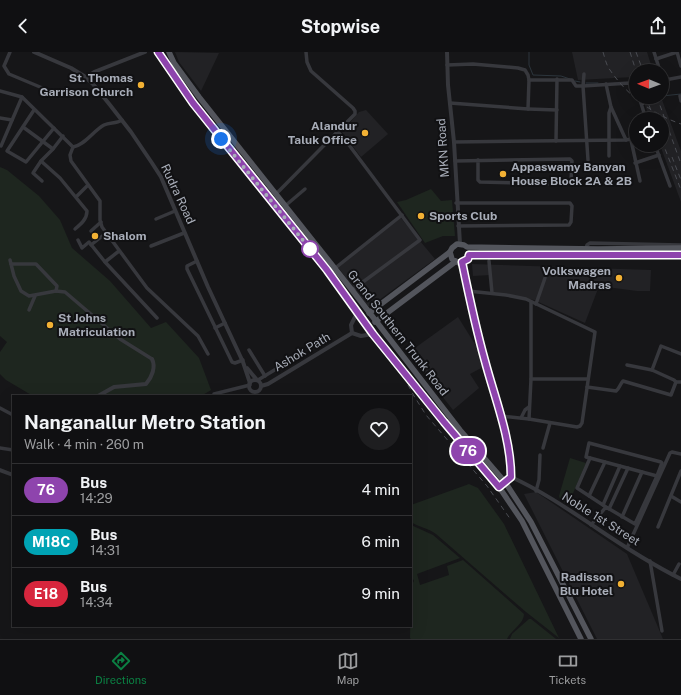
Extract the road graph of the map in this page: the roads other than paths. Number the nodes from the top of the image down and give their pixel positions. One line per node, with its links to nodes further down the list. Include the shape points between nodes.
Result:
1 (10, 52): 25 (street, via 4,66 9,74)
2 (34, 52): 15 (street, Rudra Road, via 71,68)
3 (145, 52): 15 (street, via 94,72)
4 (158, 52): 24 (main road, Grand Southern Trunk Road)
5 (169, 52): 21 (main road, Grand Southern Trunk Road)
6 (306, 52): 39 (street, via 311,70 355,111)
7 (447, 52): 11 (street, MKN Road)
8 (654, 52): 9 (street)
9 (656, 59): 10 (street); 12 (street, via 677,52)
10 (658, 64)
11 (447, 65): 18 (street, via 473,64 518,68 525,70); 29 (street, MKN Road)
12 (681, 66)
13 (584, 74): 22 (street)
14 (681, 77): 17 (street)
15 (86, 78): 36 (street, Rudra Road)
16 (557, 79): 18 (street); 22 (street, via 572,80 576,86); 33 (street)
17 (669, 79)
18 (529, 80): 31 (street)
19 (629, 83): 20 (street)
20 (606, 84): 22 (street); 30 (street)
21 (191, 86): 24 (main road); 63 (main road, Grand Southern Trunk Road)
22 (584, 86): 44 (street)
23 (0, 91): 27 (street)
24 (184, 91): 105 (main road, Grand Southern Trunk Road, via 327,270)
25 (52, 92)
26 (680, 96): 28 (street)
27 (22, 97): 32 (street); 35 (street)
28 (681, 101)
29 (450, 103): 31 (street); 46 (street, MKN Road)
30 (611, 107): 41 (street); 45 (street)
31 (528, 109): 33 (street)
32 (34, 110): 37 (street); 38 (street)
33 (556, 110): 43 (street)
34 (0, 118): 35 (street)
35 (12, 120): 47 (street)
36 (122, 120): 48 (street, via 103,126); 67 (street, Rudra Road, via 157,170)
37 (23, 127): 42 (street); 42 (street, via 7,151 26,162)
38 (54, 128): 40 (street); 42 (street)
39 (337, 132): 63 (street); 68 (street)
40 (63, 136): 48 (street); 49 (street)
41 (626, 140): 45 (street)
42 (43, 141): 49 (street)
43 (556, 141): 44 (street); 46 (street)
44 (587, 141): 45 (street); 54 (street)
45 (609, 141): 52 (street)
46 (454, 142): 55 (street, MKN Road)
47 (1, 146)
48 (72, 147): 60 (street, via 71,160)
49 (53, 149): 56 (street)
50 (633, 152): 57 (street)
51 (659, 154): 57 (street); 61 (street)
52 (609, 156)
53 (478, 160): 53 (street, via 570,159 571,181 568,184 480,182); 55 (street)
54 (588, 160)
55 (454, 161): 65 (street, MKN Road)
56 (42, 162): 58 (street, via 33,172); 64 (street)
57 (635, 163): 59 (street)
58 (42, 181)
59 (640, 181)
60 (88, 185): 64 (street); 70 (street, via 100,201)
61 (670, 186)
62 (306, 189): 66 (street)
63 (276, 194): 66 (main road, Grand Southern Trunk Road)
64 (76, 197): 72 (street, via 87,211 87,215)
65 (456, 203): 71 (street, MKN Road); 71 (street, via 571,204 569,225)
66 (285, 206): 94 (main road, Grand Southern Trunk Road)
67 (175, 211): 69 (street); 75 (street, Rudra Road)
68 (402, 215): 94 (street); 96 (street, via 420,240)
69 (156, 219)
70 (101, 222): 73 (street); 74 (street)
71 (458, 226): 77 (street, MKN Road)
72 (75, 229)
73 (91, 231)
74 (106, 233): 79 (street); 84 (street)
75 (184, 233): 80 (street); 89 (street, Rudra Road)
76 (78, 240): 79 (street, via 82,248 89,242)
77 (460, 244): 81 (main road); 85 (main road, via 454,245)
78 (681, 245): 82 (street, via 590,243)
79 (91, 246): 91 (street)
80 (151, 246)
81 (467, 247): 82 (main road); 87 (main road)
82 (585, 248): 83 (main road); 88 (main road)
83 (681, 248)
84 (119, 251): 91 (street); 113 (street, via 147,288 198,336)
85 (450, 252): 92 (main road); 104 (main road)
86 (681, 254): 88 (main road)
87 (469, 255): 88 (main road); 93 (main road, via 468,259)
88 (584, 255)
89 (197, 261): 108 (street, Rudra Road); 109 (street, via 187,266 187,269)
90 (489, 261): 99 (street)
91 (105, 262): 106 (street)
92 (455, 262): 93 (main road); 107 (main road)
93 (462, 262): 98 (street)
94 (334, 268): 96 (main road, Grand Southern Trunk Road)
95 (545, 278): 102 (street)
96 (352, 290): 104 (main road, Grand Southern Trunk Road)
97 (56, 291): 100 (street); 100 (street, via 57,286 36,264 11,262 21,290 29,296); 115 (street, via 65,292 120,339)
98 (468, 291): 99 (street); 137 (street, via 484,360)
99 (492, 294): 101 (street, via 522,298)
100 (35, 296): 103 (street)
101 (531, 302): 102 (street); 121 (street)
102 (536, 304): 122 (street, via 595,332)
103 (28, 310)
104 (369, 313): 107 (main road, Grand Southern Trunk Road)
105 (357, 314): 110 (street, via 351,325); 111 (main road, Grand Southern Trunk Road)
106 (157, 318)
107 (375, 322): 156 (main road, Grand Southern Trunk Road, via 460,430)
108 (225, 323): 109 (street); 117 (street, Rudra Road)
109 (215, 328): 117 (street, via 232,362)
110 (352, 333): 111 (street, via 361,336); 127 (street, Ashok Path)
111 (373, 334): 157 (main road, Grand Southern Trunk Road)
112 (249, 350): 120 (street)
113 (208, 354)
114 (681, 354): 119 (street, via 661,346)
115 (152, 359): 130 (street, via 152,372 146,384 116,386)
116 (291, 360): 120 (street)
117 (243, 361): 123 (street, Rudra Road); 126 (street, Rudra Road)
118 (627, 365): 119 (street)
119 (652, 370): 124 (street)
120 (265, 376): 123 (street)
121 (531, 379): 122 (street); 134 (street)
122 (588, 379): 128 (street)
123 (257, 380): 126 (street); 127 (street)
124 (676, 382): 125 (street); 128 (street, via 671,395 623,381 620,389 616,391)
125 (681, 382)
126 (250, 385): 129 (street, via 252,391); 131 (street); 132 (street)
127 (261, 386): 129 (street)
128 (587, 387): 140 (street, via 580,426)
129 (256, 392): 133 (street)
130 (100, 395)
131 (214, 395)
132 (250, 395)
133 (252, 395)
134 (529, 407): 138 (street); 139 (street)
135 (0, 408): 136 (street)
136 (12, 414)
137 (501, 416): 138 (street); 155 (street)
138 (521, 418): 139 (street)
139 (528, 419): 140 (street)
140 (550, 423): 142 (street)
141 (0, 448): 143 (street)
142 (542, 448)
143 (12, 450)
144 (681, 454): 168 (street, via 670,453)
145 (540, 455): 158 (street)
146 (590, 458): 147 (street); 154 (street, via 586,457 589,443 662,462); 159 (street, via 577,488)
147 (605, 462): 148 (street); 159 (street)
148 (620, 466): 149 (street); 162 (street)
149 (628, 468): 152 (street); 162 (street)
150 (0, 470): 153 (street)
151 (681, 471): 160 (street)
152 (642, 472): 154 (street); 164 (street)
153 (12, 475)
154 (657, 476): 164 (street, via 634,524)
155 (511, 477): 156 (street); 158 (street, Noble 1st Street)
156 (505, 482): 157 (main road); 163 (main road, Grand Southern Trunk Road)
157 (499, 487): 165 (main road, Grand Southern Trunk Road)
158 (536, 491): 166 (street, Noble 1st Street)
159 (589, 496): 162 (street)
160 (670, 496): 161 (street); 167 (street)
161 (681, 502)
162 (606, 507): 164 (street); 166 (street)
163 (528, 516): 165 (main road); 175 (main road, Grand Southern Trunk Road)
164 (622, 517)
165 (522, 521): 174 (main road, Grand Southern Trunk Road)
166 (591, 525): 168 (street, Noble 1st Street)
167 (658, 527)
168 (627, 548): 169 (street, Noble 1st Street)
169 (650, 561): 171 (street, Noble 1st Street); 173 (street)
170 (678, 564): 171 (street)
171 (673, 575): 172 (street, Noble 1st Street)
172 (681, 580)
173 (662, 631)
174 (582, 639)
175 (591, 639)

